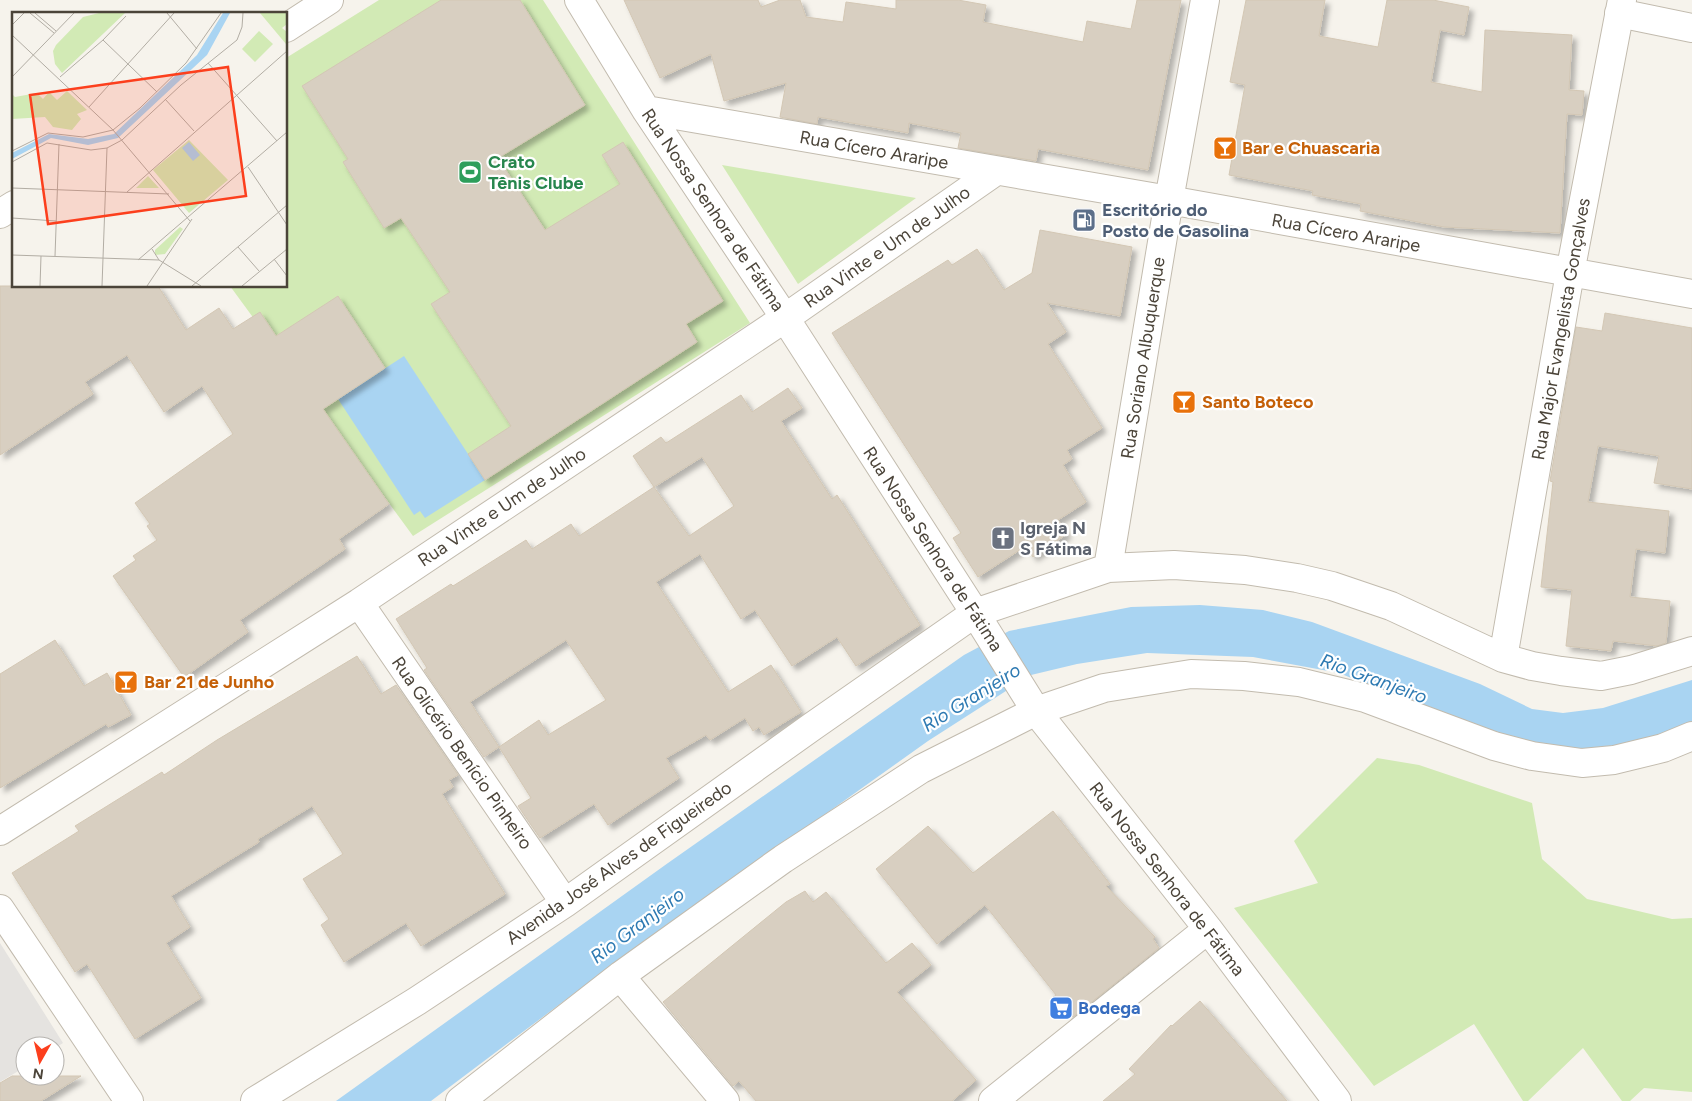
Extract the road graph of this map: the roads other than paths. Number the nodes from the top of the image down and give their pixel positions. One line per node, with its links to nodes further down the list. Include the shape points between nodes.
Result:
1 (329, 0): 5 (street)
2 (578, 0): 7 (street, Rua Nossa Senhora de Fátima)
3 (1205, 0): 9 (street, Rua Soriano Albuquerque)
4 (1621, 6): 6 (street); 12 (street, Rua Major Evangelista Gonçalves)
5 (288, 27)
6 (1692, 28)
7 (646, 110): 8 (street, Rua Cícero Araripe); 14 (street, Rua Nossa Senhora de Fátima)
8 (996, 171): 9 (street, Rua Cícero Araripe); 14 (street, Rua Vinte e Um de Julho)
9 (1169, 200): 12 (street, Rua Cícero Araripe); 15 (street, Rua Soriano Albuquerque)
10 (12, 206): 11 (street)
11 (0, 214)
12 (1570, 274): 13 (street, Rua Cícero Araripe); 19 (street, Rua Major Evangelista Gonçalves)
13 (1692, 294)
14 (785, 318): 16 (street, Rua Vinte e Um de Julho); 17 (street, Rua Nossa Senhora de Fátima)
15 (1108, 568): 17 (street, Avenida José Alves de Figueiredo); 19 (street, Avenida José Alves de Figueiredo, via 1174,565 1245,570 1332,586 1391,606)
16 (359, 603): 22 (street, Rua Vinte e Um de Julho); 23 (street, Rua Glicério Benício Pinheiro)
17 (980, 622): 20 (street, Rua Nossa Senhora de Fátima); 23 (street, Avenida José Alves de Figueiredo, via 813,726)
18 (1692, 651): 19 (street, Avenida José Alves de Figueiredo, via 1601,676 1532,666)
19 (1503, 658)
20 (1030, 703): 21 (street, via 1191,674 1244,676 1299,682 1365,698 1494,746 1532,756 1582,763 1614,760 1663,748); 25 (street, Rua Nossa Senhora de Fátima); 26 (street, via 783,859)
21 (1692, 736)
22 (0, 831)
23 (565, 903): 28 (street, Avenida José Alves de Figueiredo, via 410,1006)
24 (0, 909): 27 (street)
25 (1208, 929): 31 (street); 32 (street, Rua Nossa Senhora de Fátima)
26 (620, 976): 29 (street); 30 (street)
27 (129, 1101)
28 (255, 1101)
29 (460, 1101)
30 (725, 1101)
31 (993, 1101)
32 (1337, 1101)

